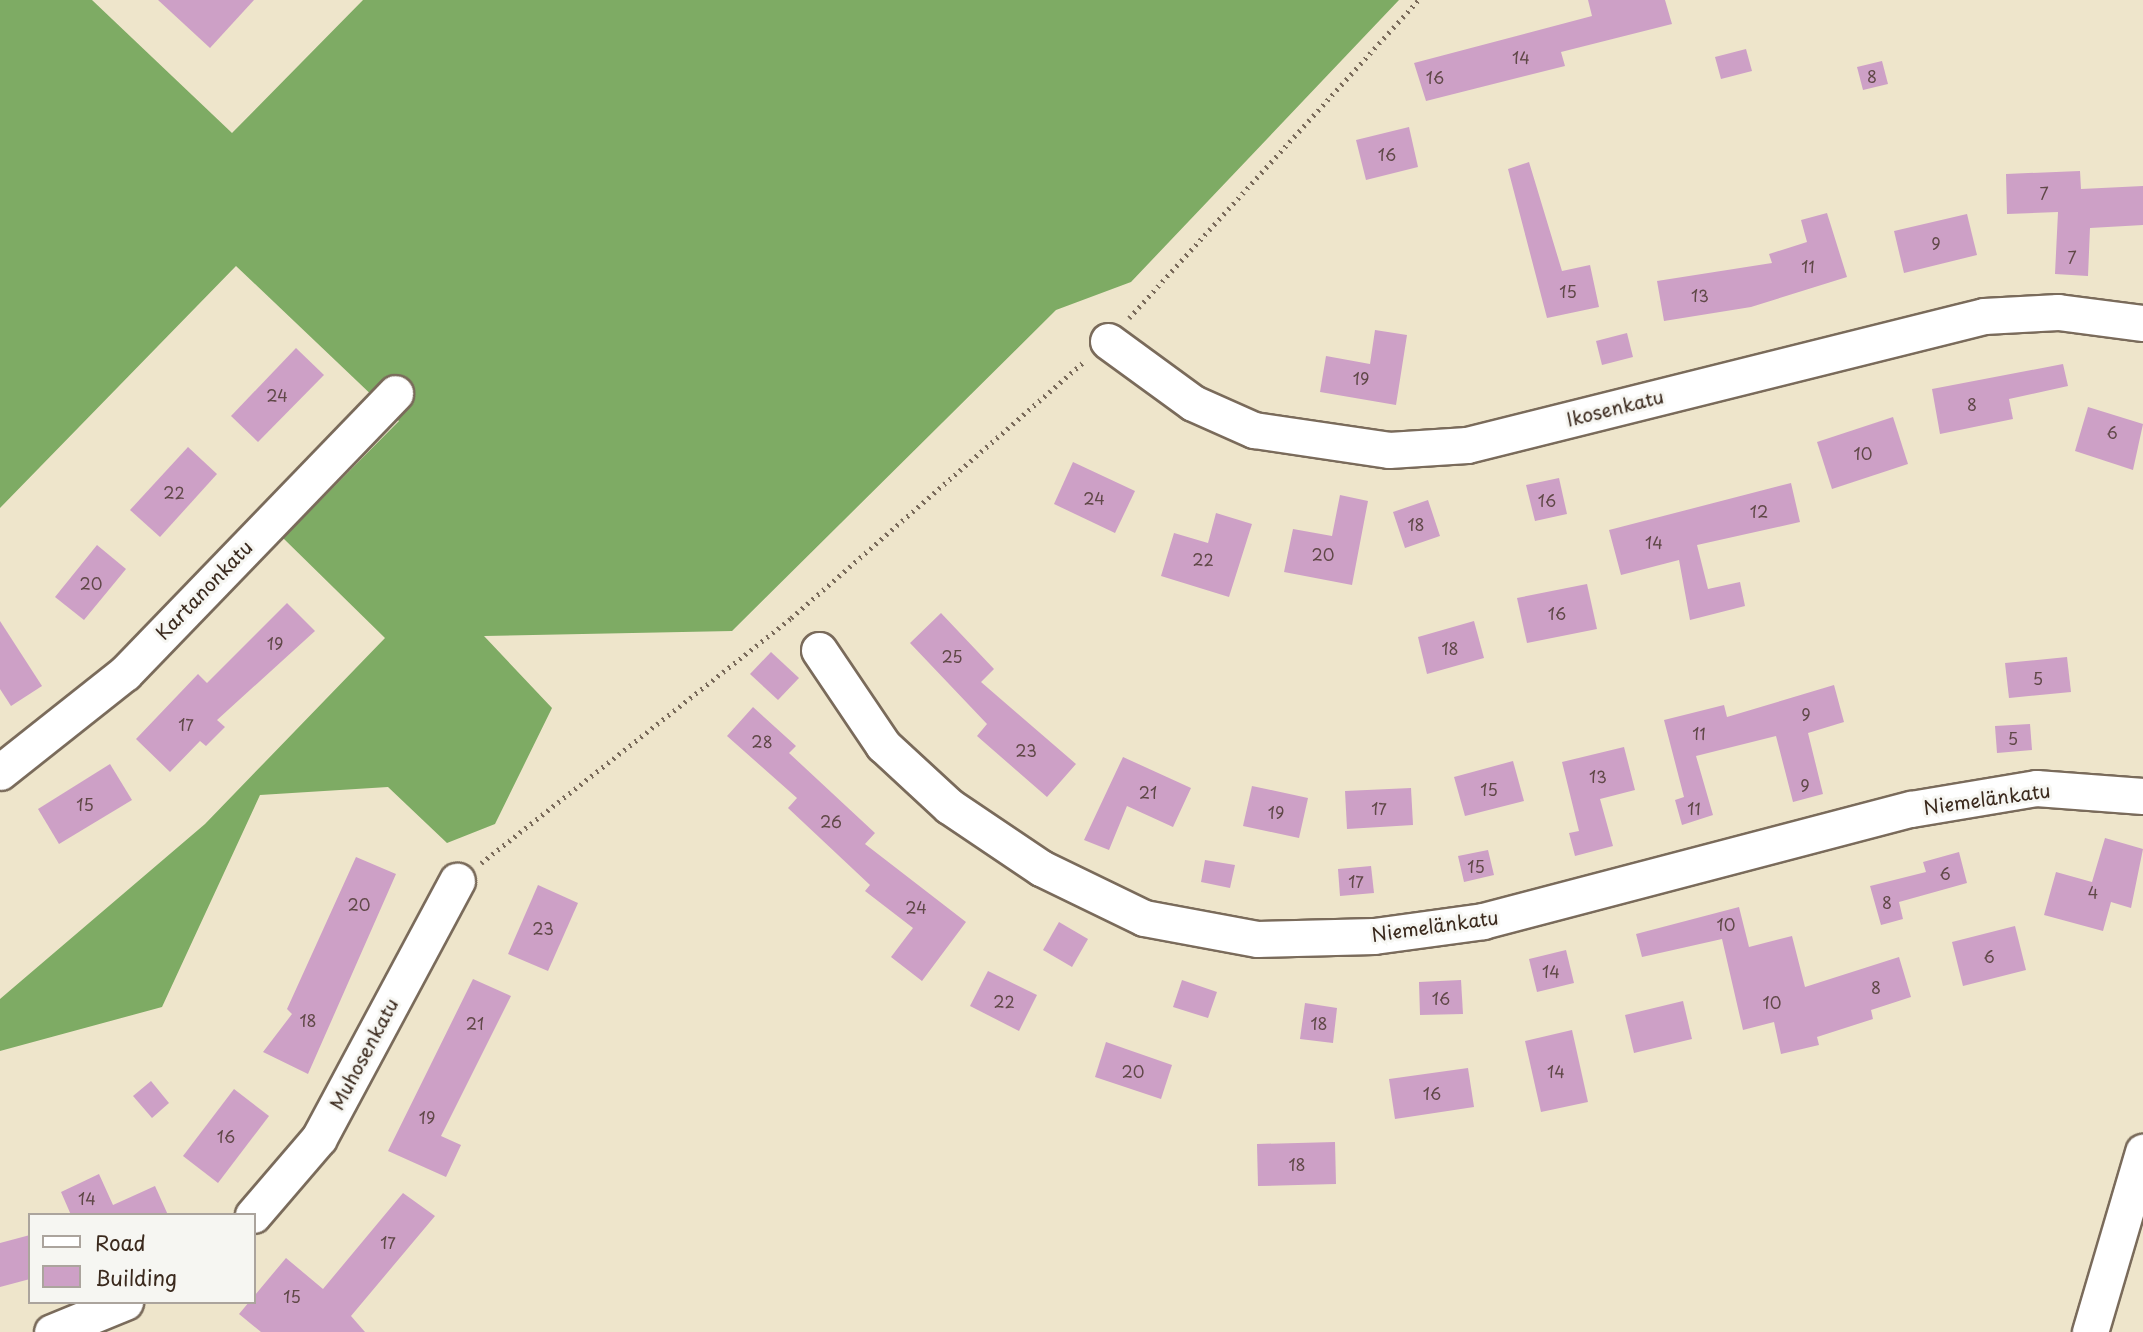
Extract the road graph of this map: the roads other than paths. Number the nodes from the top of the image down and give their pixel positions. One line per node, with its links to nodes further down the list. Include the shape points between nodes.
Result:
1 (2143, 323): 2 (street, Ikosenkatu, via 2058,312 1984,316 1467,446 1390,450 1254,430 1193,403)
2 (1108, 341)
3 (395, 393): 5 (street, Kartanonkatu, via 125,673)
4 (818, 650): 6 (street, Niemelänkatu, via 883,745 949,806 1041,868 1144,918 1257,939 1374,936 1483,921 1911,809 2036,788)
5 (0, 772)
6 (2143, 796)
7 (457, 881): 9 (street, Muhosenkatu, via 319,1138)
8 (2143, 1152): 12 (street)
9 (255, 1213)
10 (120, 1304): 11 (street)
11 (52, 1332)
12 (2090, 1332)

